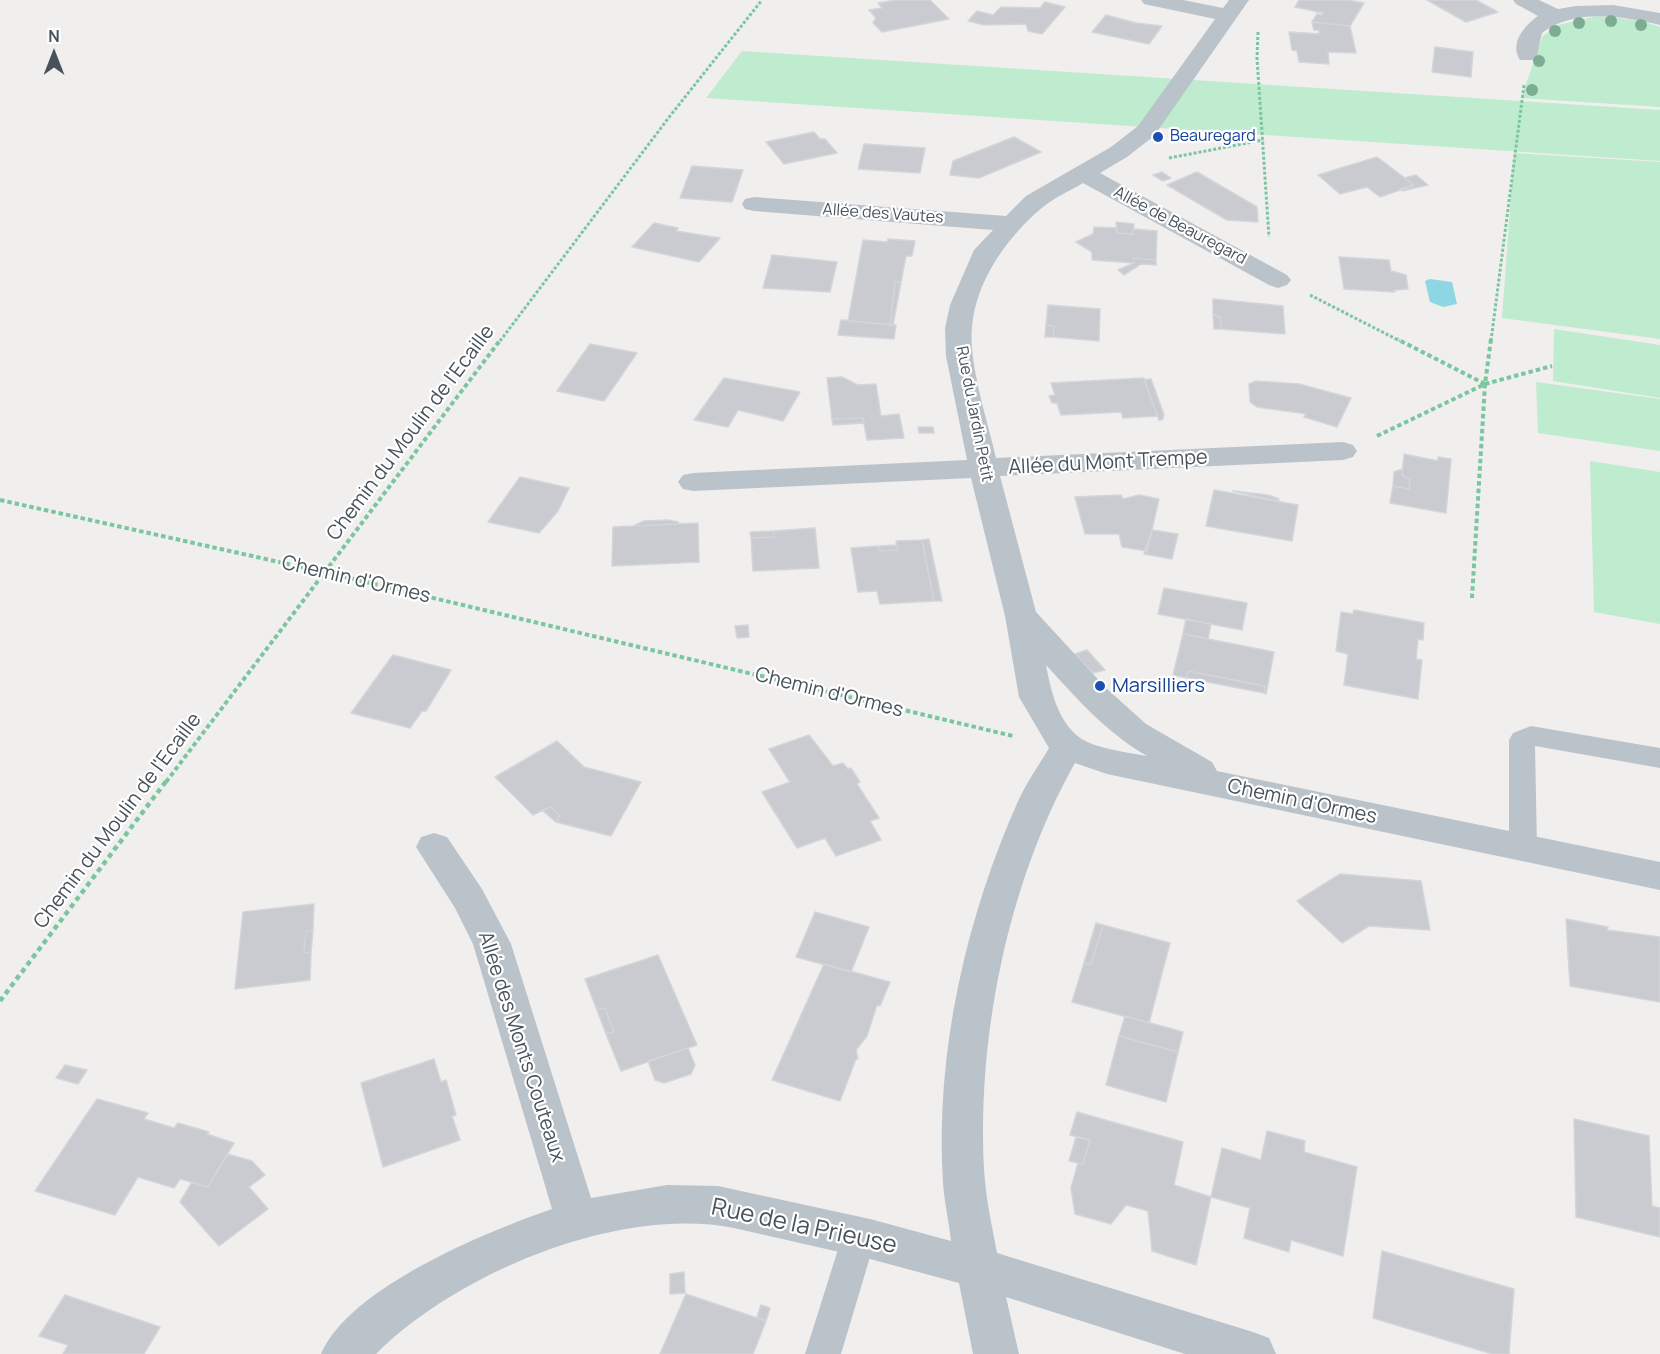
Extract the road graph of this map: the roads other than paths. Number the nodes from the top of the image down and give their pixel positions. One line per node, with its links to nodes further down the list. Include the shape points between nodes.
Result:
1 (1150, 0): 3 (street)
2 (1523, 0): 4 (street)
3 (1233, 8): 7 (street, Rue du Jardin Petit, via 1146,130)
4 (1555, 16): 5 (street, via 1604,12); 6 (street, via 1533,30)
5 (1660, 19)
6 (1528, 55)
7 (1092, 179): 9 (street, Rue du Jardin Petit, via 1035,201); 10 (street, Allée de Beauregard)
8 (754, 204): 9 (street, Allée des Vautes)
9 (1011, 224): 12 (street, Rue du Jardin Petit, via 987,250 970,287 958,328 960,356)
10 (1278, 280)
11 (1343, 451): 12 (street, Allée du Mont Trempe)
12 (984, 470): 13 (street, Allée du Mont Trempe); 14 (street, Rue du Jardin Petit)
13 (693, 482)
14 (1021, 616): 15 (street, Rue du Jardin Petit, via 1036,696); 17 (street, Rue du Jardin Petit, via 1094,696 1134,733)
15 (1067, 747): 17 (street, Chemin d'Ormes, via 1107,761); 23 (street, via 1037,800 984,956 965,1068 964,1182)
16 (1660, 758): 19 (lane, via 1531,735 1522,740)
17 (1236, 789): 19 (street, Chemin d'Ormes)
18 (434, 847): 21 (street, Allée des Monts Couteaux, via 469,899 492,944)
19 (1523, 848): 20 (street, Chemin d'Ormes)
20 (1660, 876)
21 (577, 1221): 22 (street, Rue de la Prieuse, via 653,1204 714,1204); 24 (street, Rue de la Prieuse, via 498,1248 416,1293)
22 (859, 1237): 23 (street, Rue de la Prieuse); 25 (lane)
23 (978, 1266): 26 (street); 27 (street, Rue de la Prieuse)
24 (344, 1354)
25 (823, 1354)
26 (996, 1354)
27 (1253, 1354)

